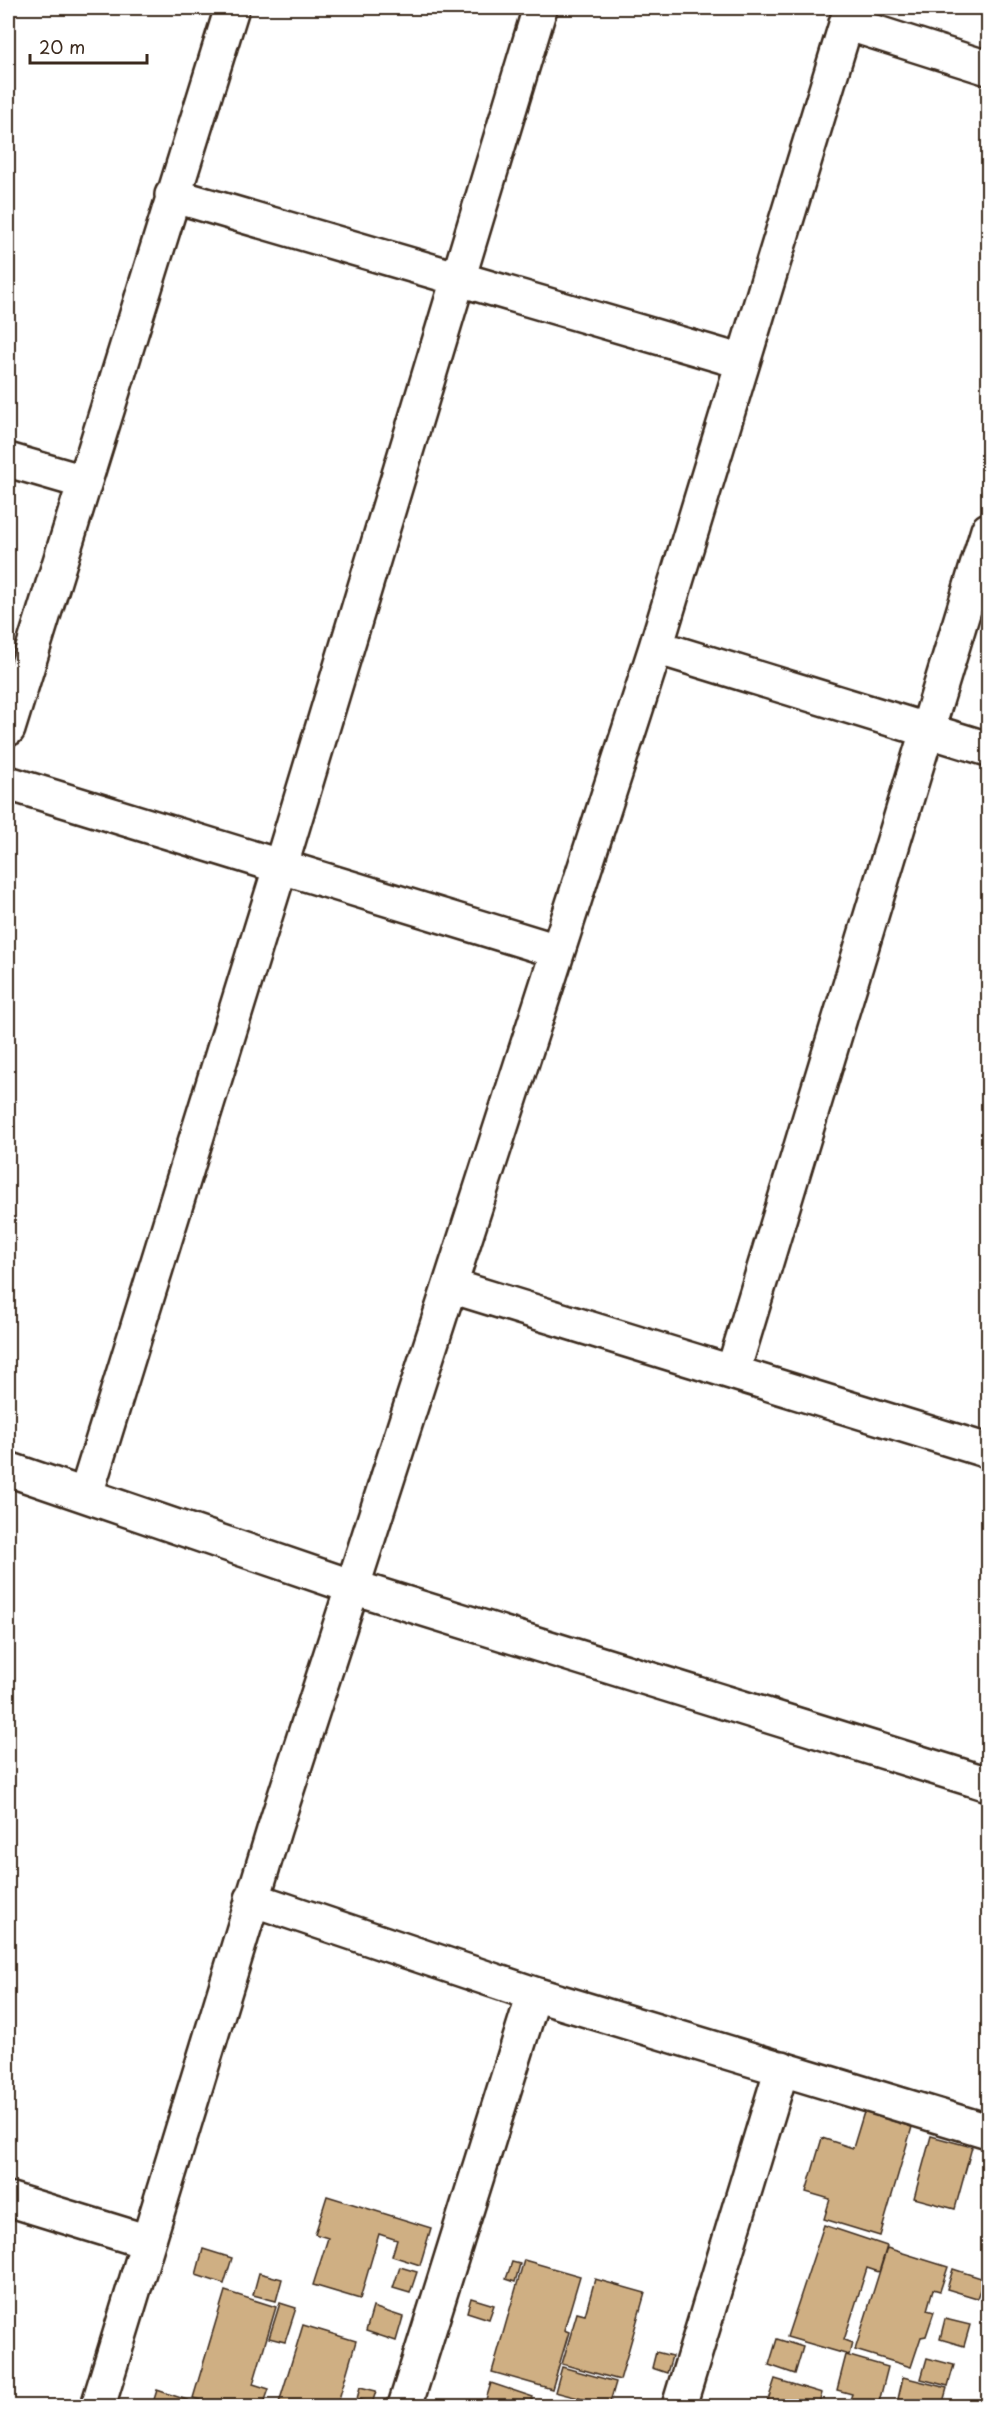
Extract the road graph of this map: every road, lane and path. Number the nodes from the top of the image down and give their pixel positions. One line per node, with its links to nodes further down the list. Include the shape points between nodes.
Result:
1 (232, 8): 5 (street)
2 (540, 8): 6 (street)
3 (848, 15): 4 (street); 7 (street)
4 (988, 68)
5 (172, 195): 6 (street); 9 (street)
6 (459, 278): 7 (street); 16 (street)
7 (743, 362): 11 (street)
8 (8, 460): 9 (street)
9 (84, 482): 12 (street)
10 (988, 530): 13 (street)
11 (656, 647): 13 (street); 17 (street)
12 (8, 729)
13 (927, 730): 14 (street); 19 (street)
14 (988, 749)
15 (8, 783): 16 (street)
16 (281, 865): 17 (street); 22 (street)
17 (557, 951): 18 (street)
18 (452, 1286): 19 (street); 23 (street)
19 (733, 1371): 20 (street)
20 (988, 1451)
21 (8, 1469): 22 (street)
22 (86, 1494): 23 (street)
23 (353, 1587): 24 (street); 25 (street)
24 (988, 1784)
25 (252, 1899): 26 (street); 30 (street)
26 (534, 1994): 27 (street); 32 (street)
27 (782, 2068): 28 (street); 33 (street)
28 (988, 2131)
29 (8, 2199): 30 (street)
30 (148, 2242): 31 (street)
31 (98, 2406)
32 (405, 2406)
33 (679, 2406)

